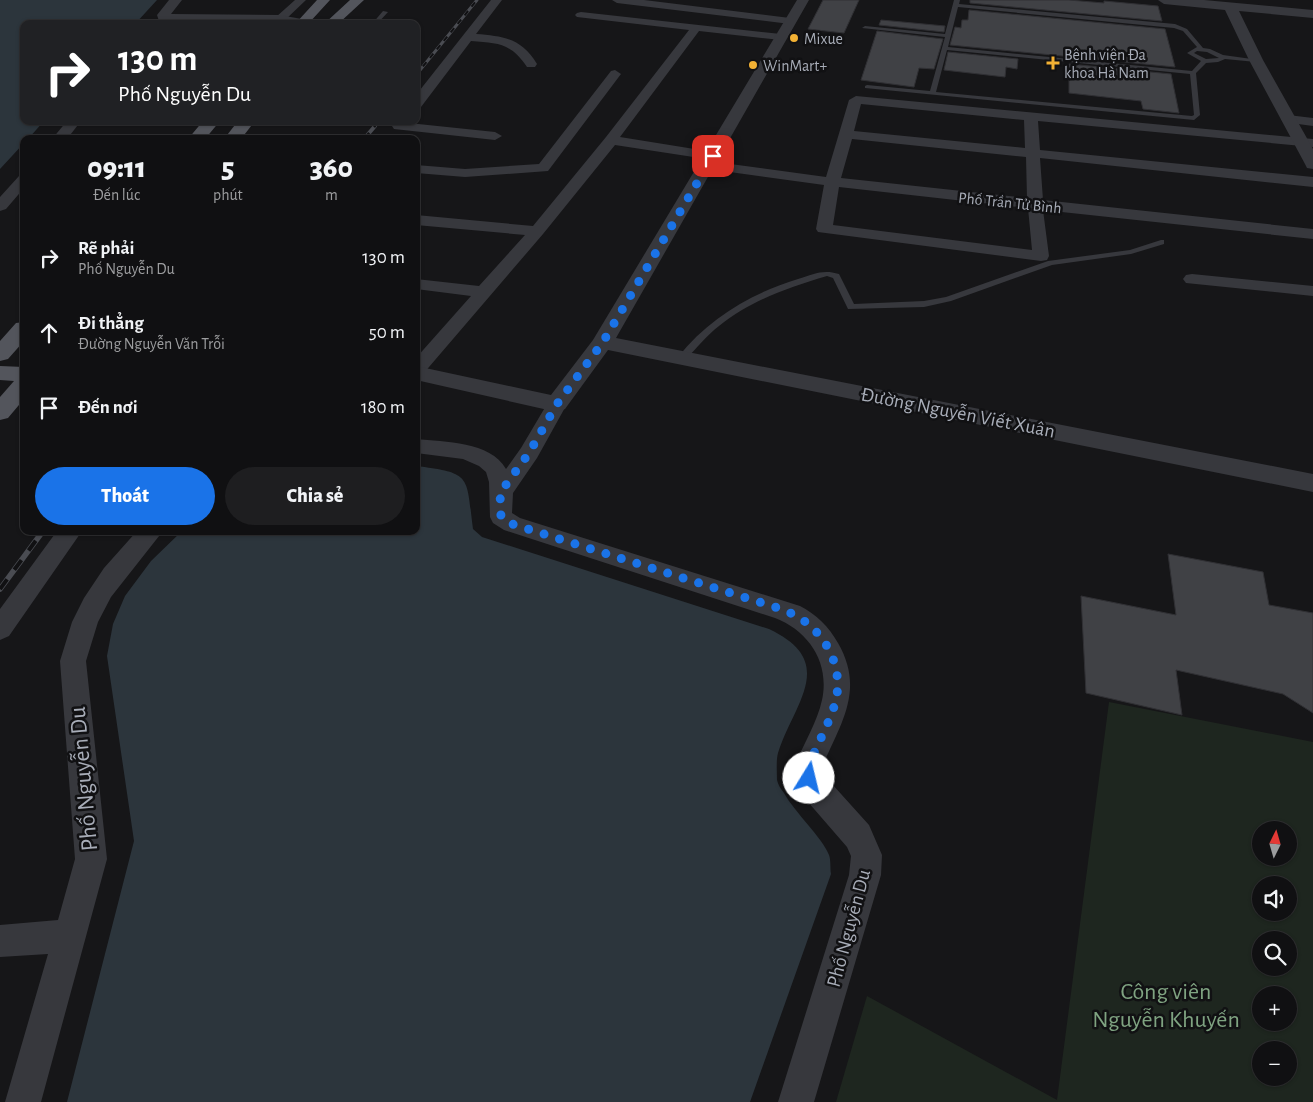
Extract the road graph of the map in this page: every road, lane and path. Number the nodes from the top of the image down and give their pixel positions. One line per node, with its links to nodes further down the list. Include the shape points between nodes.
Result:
1 (176, 0): 16 (street)
2 (301, 0): 15 (street)
3 (324, 0): 19 (main road)
4 (358, 0): 20 (main road)
5 (497, 0): 26 (street)
6 (618, 0): 22 (street)
7 (803, 0): 22 (street)
8 (1164, 0): 10 (street)
9 (956, 2): 25 (lane); 29 (lane, via 1175,26 1185,30)
10 (1198, 2): 11 (street)
11 (1238, 5): 13 (street); 30 (street)
12 (385, 12): 21 (lane)
13 (1313, 14)
14 (581, 15): 23 (street)
15 (280, 19): 17 (street); 18 (street)
16 (161, 20)
17 (220, 20)
18 (286, 20)
19 (305, 20)
20 (335, 20)
21 (378, 20)
22 (790, 21): 27 (street)
23 (697, 27): 27 (street); 54 (street)
24 (865, 28): 25 (lane)
25 (948, 36): 28 (lane)
26 (468, 37): 33 (street, via 504,41 520,47); 39 (street)
27 (781, 37): 57 (street)
28 (945, 48): 34 (lane); 38 (lane)
29 (1201, 49): 31 (lane); 32 (lane, via 1190,53)
30 (1257, 54): 31 (lane); 36 (street)
31 (1222, 57): 32 (lane, via 1216,61)
32 (1204, 61): 34 (lane)
33 (531, 64)
34 (1193, 73): 38 (lane, via 1197,115 1194,118)
35 (615, 74): 59 (street, via 542,168 465,173)
36 (1271, 75): 41 (street); 42 (street)
37 (867, 87): 38 (lane)
38 (933, 93)
39 (420, 99)
40 (1031, 116): 48 (street, via 856,100); 55 (street); 56 (street)
41 (1288, 119): 42 (street); 55 (street)
42 (1309, 122): 55 (street)
43 (71, 125): 49 (street)
44 (208, 125): 50 (main road)
45 (244, 125): 51 (main road)
46 (400, 125): 52 (street)
47 (409, 125): 53 (street)
48 (845, 134): 56 (street); 60 (street)
49 (62, 135)
50 (200, 135)
51 (235, 135)
52 (391, 135)
53 (495, 136)
54 (611, 140): 57 (street, Phố Trần Tử Bình); 66 (street)
55 (1309, 141): 58 (street)
56 (1033, 154): 61 (street); 63 (street)
57 (710, 160): 60 (street, Phố Trần Tử Bình); 75 (street)
58 (1313, 164)
59 (420, 169)
60 (832, 182): 63 (street, Phố Trần Tử Bình); 69 (street, via 824,229)
61 (1313, 182)
62 (20, 186): 64 (street)
63 (1035, 205): 67 (street, Phố Trần Tử Bình); 69 (street)
64 (0, 206)
65 (420, 220): 66 (street)
66 (537, 232): 73 (street)
67 (1313, 234)
68 (1161, 242): 69 (lane, via 1132,252)
69 (1046, 260): 77 (lane, via 948,299 924,304 851,307 836,276 828,273 747,302 714,325)
70 (1192, 279): 72 (street)
71 (420, 284): 73 (street)
72 (1313, 291)
73 (484, 292): 78 (street)
74 (20, 332): 76 (main road)
75 (603, 342): 77 (street, Đường Nguyễn Viết Xuân); 83 (street)
76 (0, 354)
77 (683, 357): 86 (street, Đường Nguyễn Viết Xuân)
78 (420, 367)
79 (0, 373): 81 (main road)
80 (420, 373): 83 (street)
81 (20, 374)
82 (20, 389): 84 (main road)
83 (557, 404): 87 (street, via 529,453)
84 (0, 412)
85 (420, 447): 87 (street, Phố Nguyễn Du, via 480,456 493,465 500,478)
86 (1313, 483)
87 (500, 493): 94 (street, Phố Nguyễn Du, via 501,517 512,524 775,607 799,617 818,634 832,654 838,677 836,700 808,767 809,778 858,836 866,855 865,874)
88 (67, 535): 90 (street)
89 (147, 535): 91 (street, Phố Nguyễn Du, via 119,565 94,600 79,633 74,661 91,859)
90 (0, 628)
91 (69, 936): 92 (street); 93 (street, Phố Nguyễn Du)
92 (0, 941)
93 (23, 1102)
94 (796, 1102)

